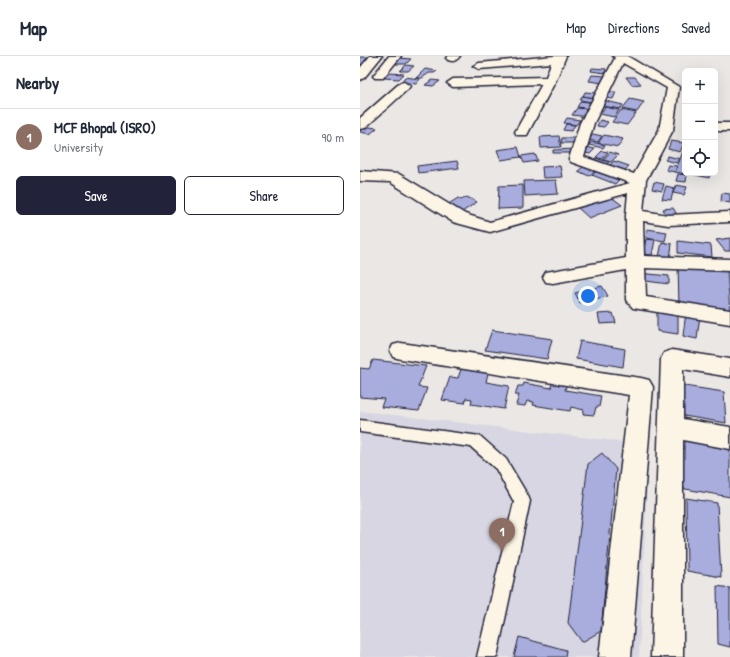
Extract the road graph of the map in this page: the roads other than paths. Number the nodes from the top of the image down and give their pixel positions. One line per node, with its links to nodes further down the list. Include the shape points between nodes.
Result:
1 (376, 56): 6 (street)
2 (395, 56): 7 (street)
3 (620, 57): 16 (street, via 672,87 673,130); 16 (street, via 587,123 576,159)
4 (559, 58): 5 (street); 8 (street)
5 (479, 66)
6 (360, 76)
7 (379, 76)
8 (550, 80): 9 (street); 14 (street)
9 (453, 83)
10 (404, 86): 11 (street)
11 (360, 125)
12 (730, 126): 13 (street)
13 (718, 127)
14 (522, 132)
15 (360, 176): 16 (street, via 394,177 459,218 490,227)
16 (638, 183): 17 (street)
17 (634, 216): 18 (street, via 668,220); 19 (street)
18 (730, 217)
19 (636, 262): 20 (street); 21 (street); 22 (street, via 636,300 640,304)
20 (730, 265)
21 (553, 277)
22 (730, 317)
23 (401, 351): 29 (street, via 641,387)
24 (730, 368): 26 (street, via 672,359)
25 (360, 426): 28 (lane, via 475,441 501,464 522,501)
26 (671, 427): 27 (street); 30 (street)
27 (730, 438)
28 (487, 657)
29 (615, 657)
30 (667, 657)

